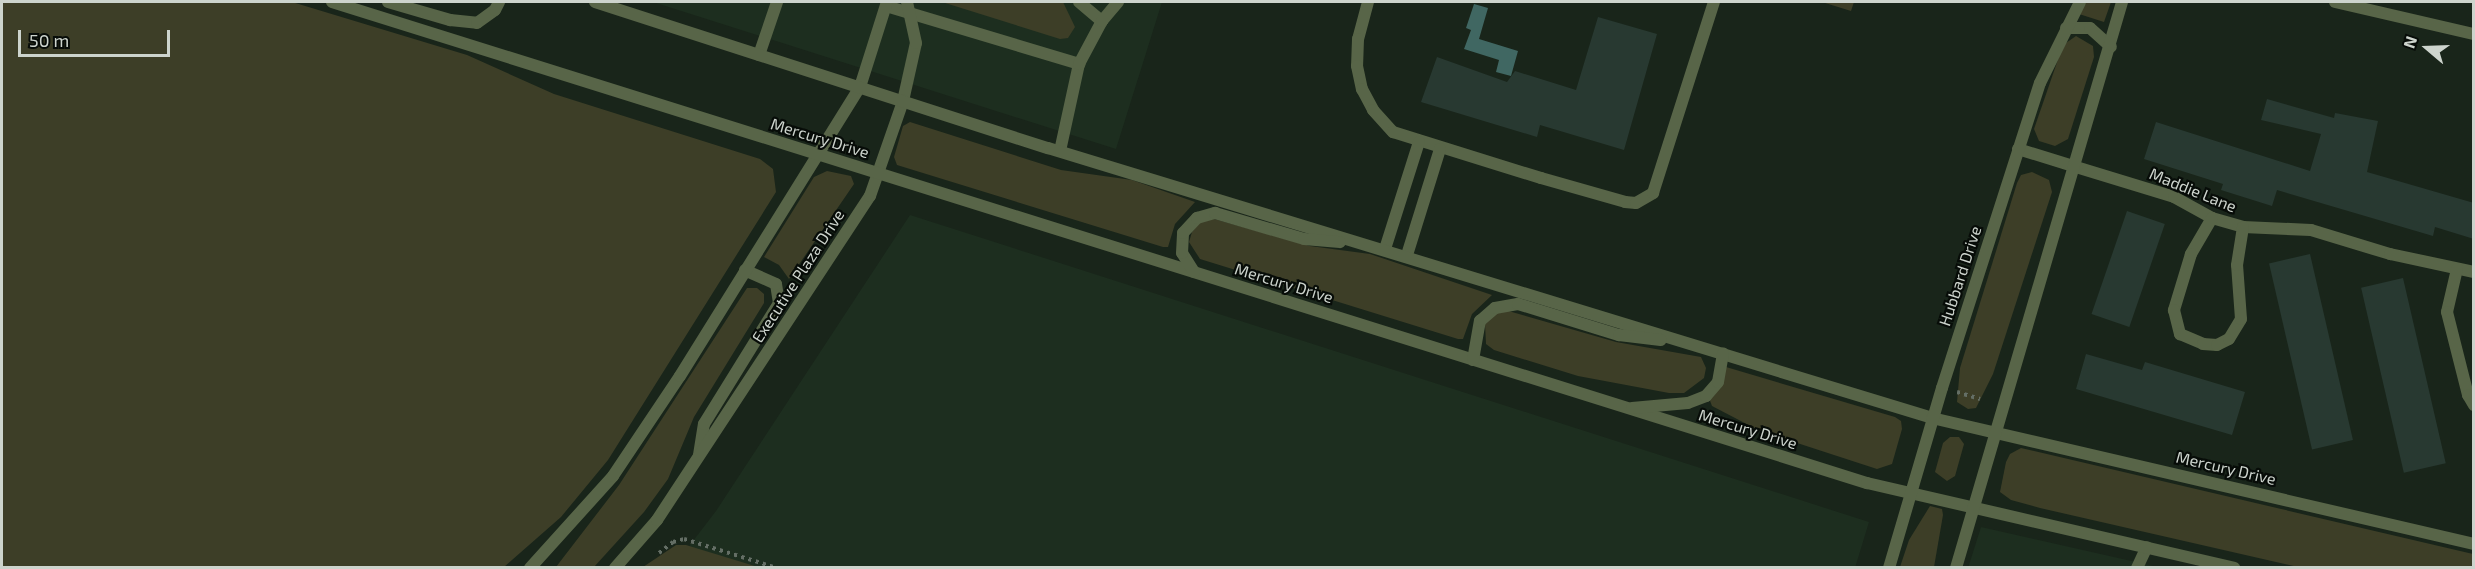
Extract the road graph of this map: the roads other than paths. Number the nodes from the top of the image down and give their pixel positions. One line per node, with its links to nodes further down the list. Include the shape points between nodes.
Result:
1 (332, 2): 27 (street, Mercury Drive)
2 (388, 2): 3 (street, via 477,24)
3 (499, 2)
4 (595, 2): 19 (street, Mercury Drive)
5 (777, 2): 19 (street)
6 (1079, 2): 15 (street)
7 (1118, 2): 15 (street)
8 (1368, 2): 23 (street, via 1358,39 1362,89 1372,110 1393,132)
9 (1714, 2): 24 (street, via 1653,193 1636,203)
10 (2080, 2): 16 (street, Hubbard Drive)
11 (2122, 2): 18 (street)
12 (2335, 2): 17 (street)
13 (887, 4): 14 (street); 21 (street)
14 (908, 7): 20 (street); 22 (street, Executive Plaza Drive, via 916,43)
15 (1102, 21): 20 (street)
16 (2066, 28): 18 (street, via 2090,28); 25 (street, Hubbard Drive, via 2040,83)
17 (2474, 34)
18 (2111, 47): 28 (street)
19 (759, 55): 21 (street, Mercury Drive)
20 (1079, 64): 26 (street)
21 (860, 87): 22 (street, Mercury Drive); 27 (street)
22 (903, 101): 26 (street, Mercury Drive); 29 (street, Executive Plaza Drive)
23 (1419, 142): 24 (street); 33 (street)
24 (1440, 149): 34 (street)
25 (2018, 149): 28 (street, Maddie Lane); 44 (street, Hubbard Drive)
26 (1060, 152): 32 (street, Mercury Drive)
27 (818, 154): 29 (street, Mercury Drive); 36 (street)
28 (2076, 167): 30 (street, Maddie Lane, via 2174,197); 45 (street)
29 (879, 173): 37 (street, Mercury Drive); 46 (street, Executive Plaza Drive, via 870,196)
30 (2212, 218): 31 (street, Maddie Lane); 31 (street, via 2191,254 2174,310 2180,334 2203,344 2217,345 2229,339 2241,319 2237,265)
31 (2243, 227): 35 (street, Maddie Lane, via 2311,230)
32 (1362, 243): 33 (street, Mercury Drive); 37 (street, via 1304,239 1215,213 1197,218 1183,233 1182,253)
33 (1385, 249): 34 (street, Mercury Drive)
34 (1407, 255): 39 (street, Mercury Drive)
35 (2457, 269): 38 (street, Maddie Lane); 42 (street, via 2448,301 2448,324)
36 (745, 270): 46 (street, Executive Plaza Drive, via 776,284 779,303 704,424); 51 (street, via 613,476)
37 (1194, 272): 41 (street, Mercury Drive)
38 (2474, 272)
39 (1692, 344): 40 (street, Mercury Drive); 41 (street, via 1619,335 1518,304 1495,308 1480,321)
40 (1723, 353): 43 (street, via 1718,382 1706,396 1688,403); 44 (street, Mercury Drive)
41 (1473, 360): 43 (street, Mercury Drive)
42 (2474, 405)
43 (1628, 408): 47 (street, Mercury Drive)
44 (1932, 418): 45 (street, Mercury Drive); 47 (street, Hubbard Drive)
45 (1998, 432): 48 (street); 49 (street, Mercury Drive)
46 (699, 459): 52 (street, Executive Plaza Drive, via 657,520)
47 (1909, 494): 48 (street, Mercury Drive); 53 (street, Hubbard Drive)
48 (1975, 507): 50 (street, Mercury Drive); 54 (street)
49 (2474, 544)
50 (2147, 547): 55 (street); 56 (street, Mercury Drive)
51 (530, 567)
52 (615, 567)
53 (1889, 567)
54 (1956, 567)
55 (2137, 567)
56 (2234, 567)

